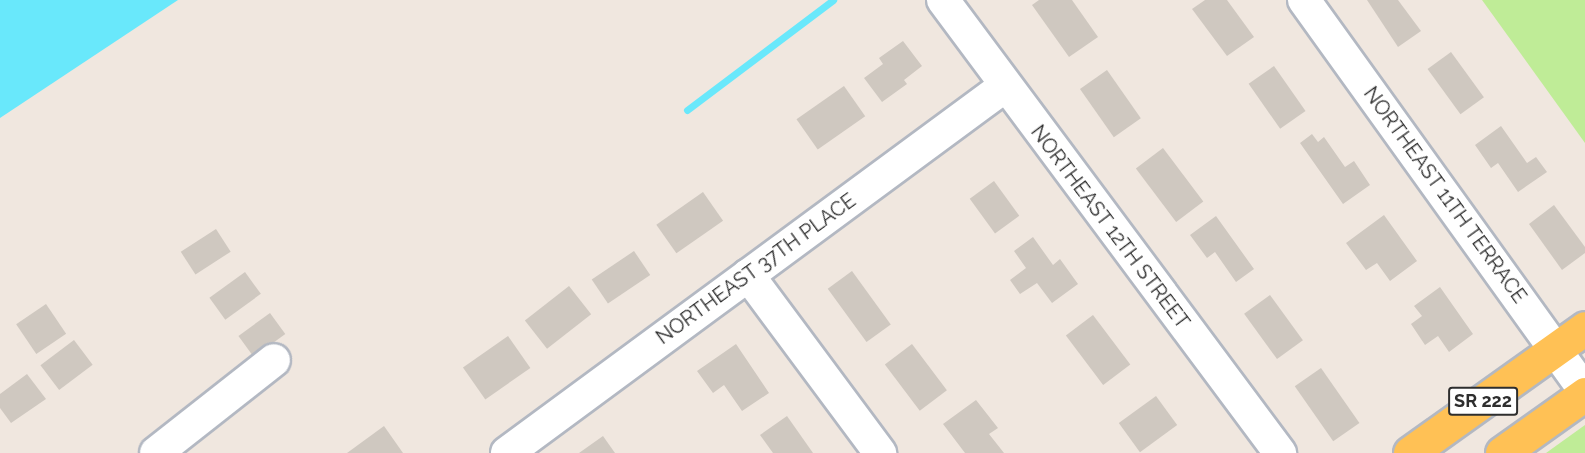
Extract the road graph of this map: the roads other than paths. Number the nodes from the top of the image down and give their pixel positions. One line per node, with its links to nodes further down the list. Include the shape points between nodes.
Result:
1 (943, 0): 3 (street, NORTHEAST 12TH STREET)
2 (1304, 0): 6 (street, NORTHEAST 11TH TERRACE)
3 (1005, 86): 4 (street, NORTHEAST 37TH PLACE); 12 (street, NORTHEAST 12TH STREET)
4 (748, 275): 10 (street, NORTHEAST 37TH PLACE); 11 (street)
5 (1585, 328): 6 (main road, SR 222)
6 (1555, 349): 8 (street, NORTHEAST 11TH TERRACE); 13 (main road, SR 222)
7 (274, 360): 9 (street)
8 (1585, 392): 14 (main road, SR 222)
9 (156, 453)
10 (507, 453)
11 (880, 453)
12 (1280, 453)
13 (1410, 453)
14 (1502, 453)

